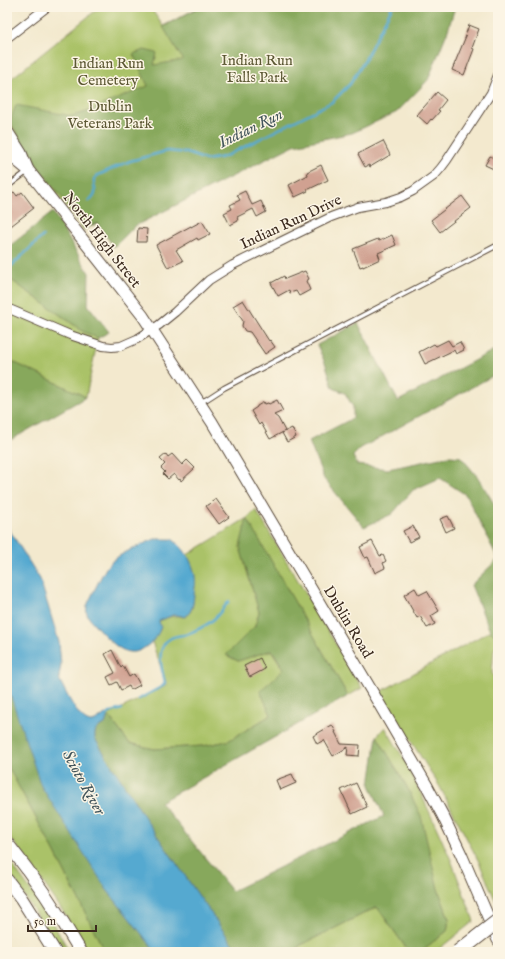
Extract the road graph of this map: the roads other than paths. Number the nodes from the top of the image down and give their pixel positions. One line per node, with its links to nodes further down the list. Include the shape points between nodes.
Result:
1 (46, 7): 2 (street)
2 (7, 38)
3 (498, 75): 10 (street, Indian Run Drive, via 491,93 447,160 424,184 401,197 358,207 331,217 233,264 209,280)
4 (7, 131): 6 (main road, North High Street)
5 (7, 149): 6 (main road, North High Street)
6 (28, 170): 7 (lane); 10 (main road, North High Street)
7 (7, 187)
8 (498, 245): 11 (lane)
9 (7, 308): 10 (street, Indian Run Drive, via 103,346 121,346)
10 (152, 330): 11 (main road, Dublin Road)
11 (199, 402): 15 (main road, Dublin Road, via 427,786 461,854)
12 (7, 843): 17 (main road, via 50,901)
13 (7, 880): 16 (main road)
14 (498, 921): 18 (highway, bridge)
15 (498, 940)
16 (55, 952)
17 (81, 952)
18 (458, 952)

